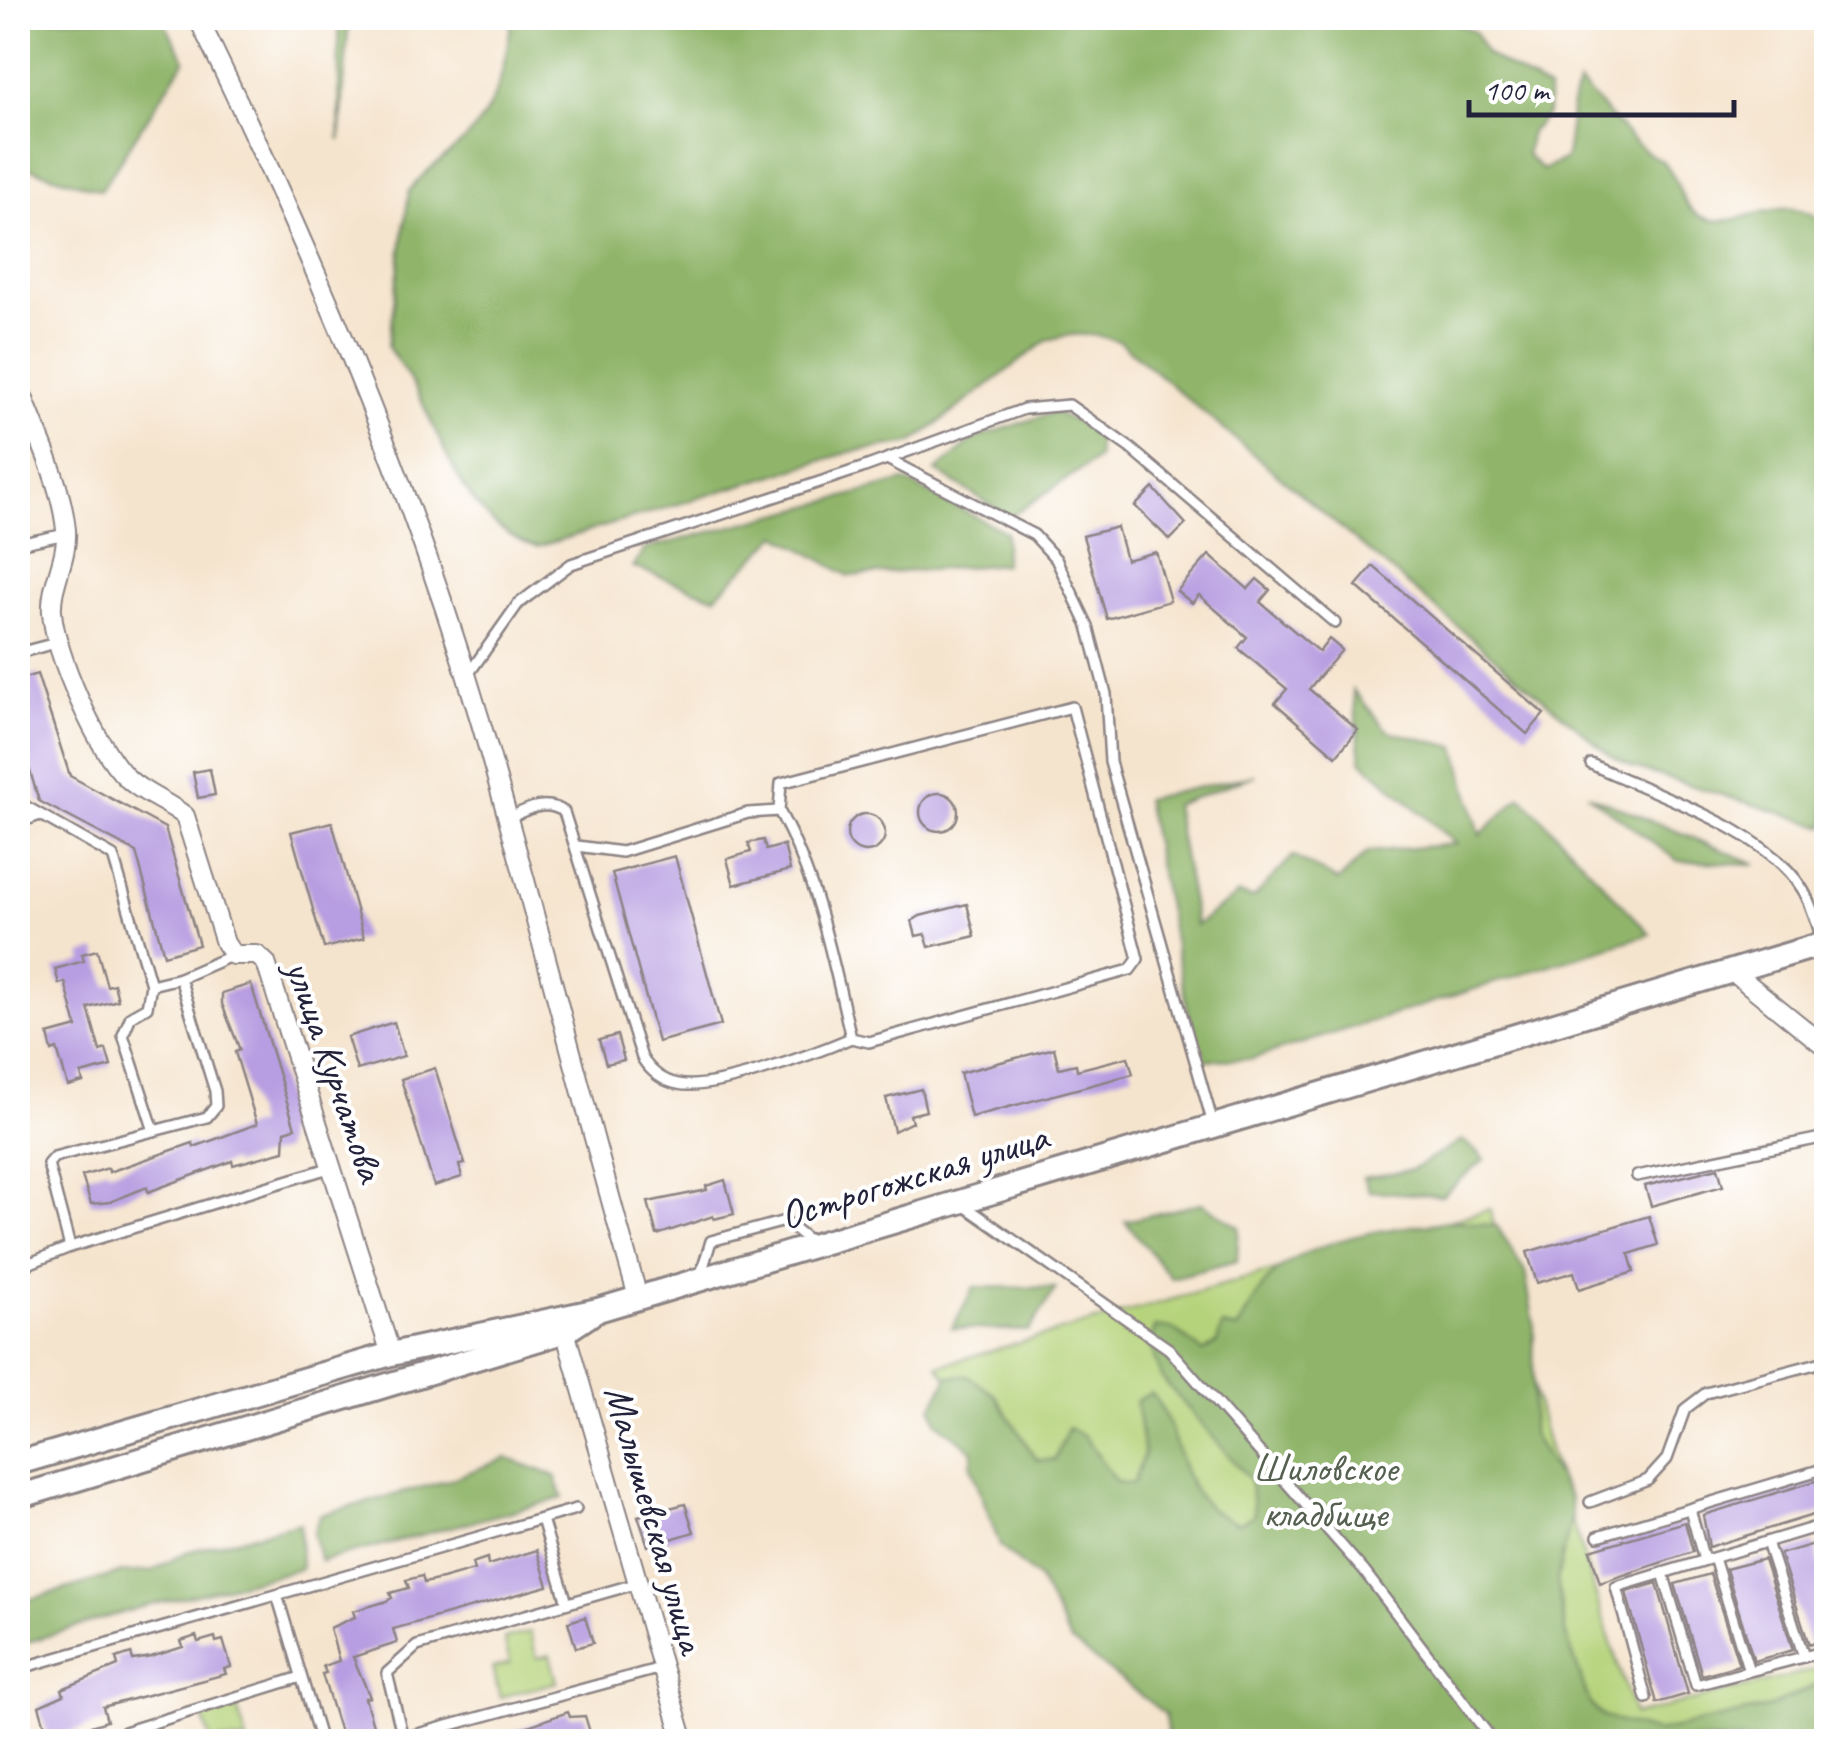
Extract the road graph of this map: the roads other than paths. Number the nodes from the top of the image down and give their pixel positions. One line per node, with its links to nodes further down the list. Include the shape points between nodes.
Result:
1 (198, 18): 10 (street, via 340,321)
2 (18, 384): 3 (street, улица Курчатова)
3 (26, 435): 5 (street, улица Курчатова, via 61,498)
4 (887, 460): 7 (lane, via 1024,409 1069,405 1130,448); 10 (lane, via 571,564 518,604); 25 (lane, via 1034,535 1056,559 1088,626 1106,694 1110,762)
5 (66, 534): 6 (lane); 8 (street, улица Курчатова, via 51,607)
6 (18, 544)
7 (1335, 624)
8 (56, 642): 9 (lane); 19 (street, улица Курчатова, via 108,758 131,782 184,816)
9 (18, 653)
10 (466, 678): 15 (street)
11 (1590, 764): 18 (lane, via 1714,820 1770,855 1803,889)
12 (18, 802): 14 (lane)
13 (779, 811): 17 (lane, via 622,852); 23 (lane, via 798,845 829,942); 23 (lane, via 781,784 1072,707 1138,959 1130,970 869,1042)
14 (40, 815): 16 (lane); 22 (lane, via 113,856)
15 (506, 819): 17 (lane, via 533,806 555,805); 35 (street)
16 (18, 823)
17 (576, 846): 23 (lane, via 650,1070 682,1086 704,1083 800,1059)
18 (1825, 944): 20 (street, Острогожская улица)
19 (233, 955): 21 (lane); 28 (street, улица Курчатова, via 257,955 266,963)
20 (1732, 971): 24 (street); 25 (street, Острогожская улица)
21 (180, 978): 22 (lane); 26 (lane, via 216,1106 207,1117)
22 (151, 985): 26 (lane, via 147,1008 131,1016 124,1035)
23 (851, 1038)
24 (1826, 1047)
25 (1213, 1126): 30 (street, Острогожская улица)
26 (154, 1131): 32 (lane, via 48,1164)
27 (1826, 1137): 29 (lane)
28 (332, 1167): 32 (lane); 37 (street, улица Курчатова)
29 (1638, 1176)
30 (959, 1202): 31 (street, Острогожская улица); 66 (lane, via 1168,1349 1364,1571)
31 (814, 1245): 34 (street, Острогожская улица); 34 (lane, via 785,1221 711,1241)
32 (70, 1248): 33 (lane)
33 (18, 1268)
34 (699, 1279): 35 (street, Острогожская улица)
35 (638, 1297): 36 (street, Острогожская улица)
36 (563, 1323): 37 (street); 41 (street); 52 (street, Малышевская улица)
37 (391, 1354): 39 (street)
38 (1826, 1361): 42 (lane, via 1706,1392 1685,1408 1668,1459 1648,1480)
39 (18, 1463)
40 (1826, 1468): 44 (lane)
41 (18, 1497)
42 (1590, 1502)
43 (576, 1509): 45 (lane)
44 (1690, 1509): 47 (lane); 50 (lane)
45 (542, 1518): 53 (lane); 54 (lane)
46 (1824, 1525): 48 (lane); 49 (lane)
47 (1598, 1536)
48 (1767, 1542): 50 (lane); 56 (lane)
49 (1826, 1543)
50 (1709, 1559): 51 (lane); 59 (lane)
51 (1664, 1573): 59 (lane, via 1696,1685); 61 (lane, via 1616,1587 1614,1594)
52 (635, 1584): 54 (lane); 57 (street, Малышевская улица)
53 (277, 1594): 58 (lane); 60 (lane)
54 (567, 1603): 62 (lane, via 417,1646 387,1673)
55 (1826, 1651): 56 (lane)
56 (1804, 1657): 59 (lane)
57 (662, 1668): 62 (lane); 65 (street, Малышевская улица)
58 (18, 1669)
59 (1749, 1672)
60 (302, 1677): 63 (lane, via 124,1732); 64 (lane)
61 (1646, 1698)
62 (404, 1740)
63 (116, 1742)
64 (321, 1742)
65 (684, 1742)
66 (1494, 1742)

